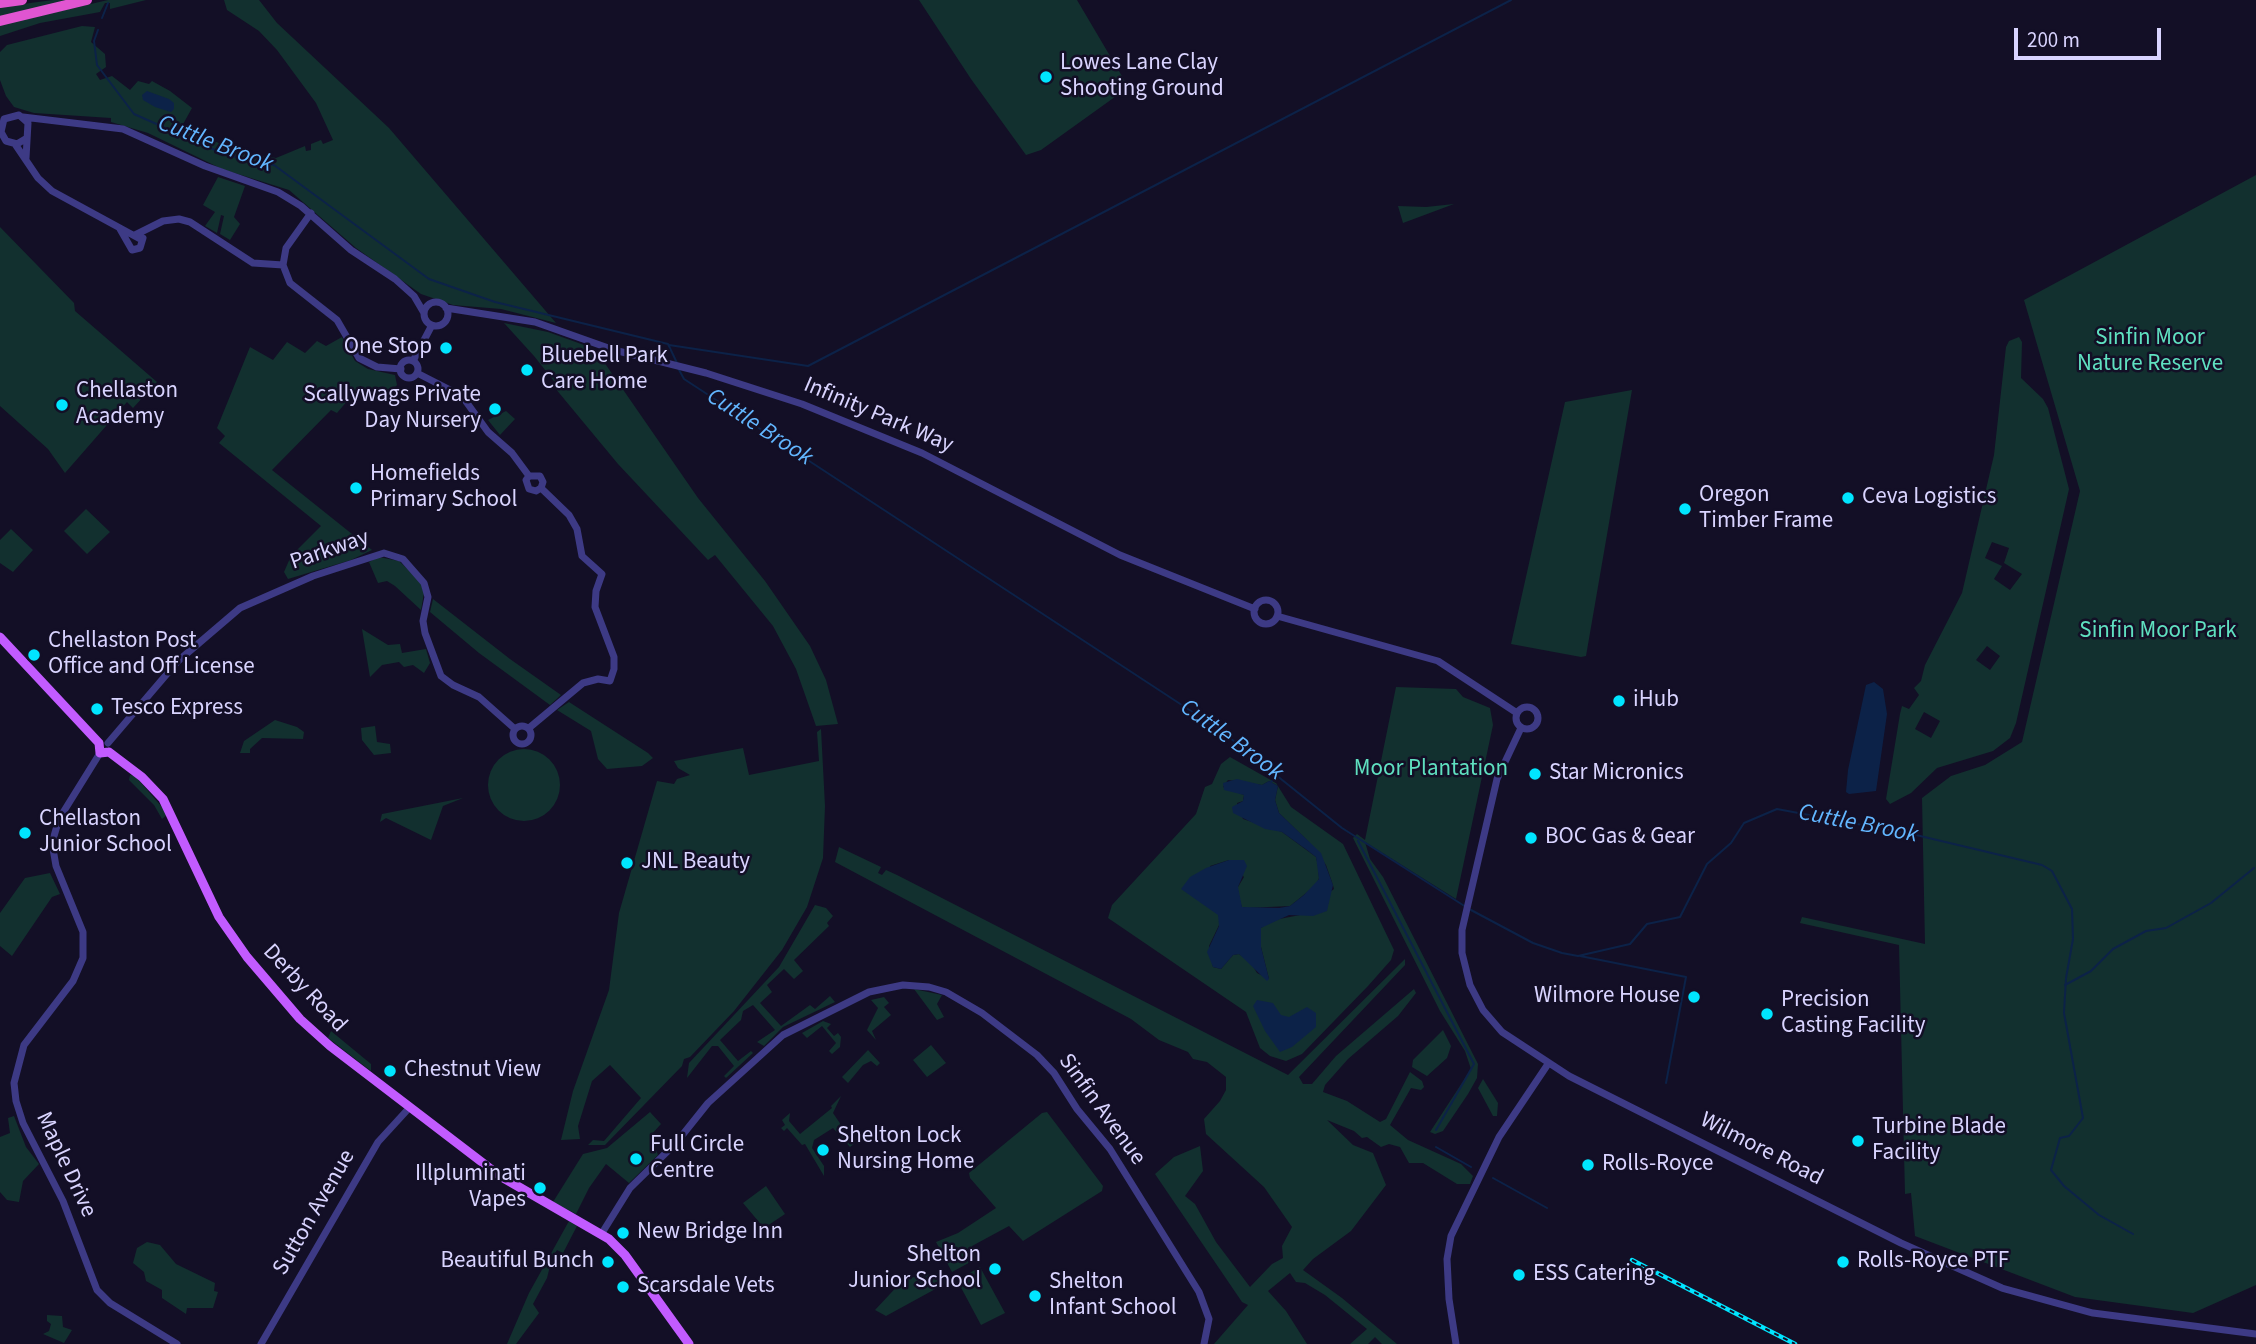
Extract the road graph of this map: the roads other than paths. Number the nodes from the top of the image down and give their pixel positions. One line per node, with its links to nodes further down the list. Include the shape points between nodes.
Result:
1 (22, 0): 3 (highway)
2 (88, 0): 4 (highway)
3 (0, 3)
4 (0, 21)
5 (23, 117): 6 (street); 7 (street, via 8,117); 8 (street)
6 (47, 120): 8 (street); 11 (street, via 99,124 134,133 205,166 278,192)
7 (0, 132): 9 (street)
8 (28, 134): 9 (street); 10 (street)
9 (8, 144): 10 (street)
10 (26, 159): 12 (street, via 52,191 134,238 167,220 186,220 253,263)
11 (310, 213): 12 (street, via 290,240); 13 (street)
12 (283, 265): 21 (street, via 293,287 337,320 359,358 377,367)
13 (414, 296): 14 (street); 17 (street)
14 (432, 303): 15 (street); 17 (street)
15 (446, 308): 16 (street, Infinity Park Way); 18 (street)
16 (467, 312): 18 (street); 25 (street, Infinity Park Way, via 535,322 614,350 775,394 957,470 1111,551)
17 (425, 313): 19 (street)
18 (447, 320): 19 (street)
19 (432, 325): 20 (street)
20 (413, 361): 21 (street, via 405,362); 22 (street)
21 (401, 369): 22 (street, via 408,378)
22 (417, 373): 23 (street, via 462,396)
23 (529, 476): 24 (street, via 542,477); 24 (street, via 529,489)
24 (541, 488): 29 (street, via 569,515 584,560 602,575 595,602 614,657 610,681 583,683)
25 (1255, 609): 26 (street, via 1259,603 1271,602); 26 (street, via 1255,617 1264,624)
26 (1277, 616): 28 (street, via 1438,661)
27 (2, 641): 32 (main road, Derby Road)
28 (1517, 713): 30 (street); 30 (street, via 1527,706 1538,715 1536,726)
29 (529, 728): 31 (street); 31 (street, via 532,737 523,745 515,741)
30 (1521, 728): 33 (street, via 1497,779 1464,914 1462,953 1476,998 1502,1032)
31 (515, 729): 32 (street, Parkway, via 479,697 441,676 423,627 428,597 424,583 408,563 384,553 324,572 240,608 178,661)
32 (104, 748): 34 (main road, Derby Road, via 142,777 167,805 213,907 254,965 313,1032); 37 (street, Maple Drive, via 59,819 52,843 56,866 83,932 83,958 73,981 27,1041 14,1083 23,1123 63,1201 100,1293)
33 (1548, 1064): 36 (street, Wilmore Road, via 1901,1243 2002,1288 2093,1313); 41 (street, via 1499,1137 1451,1236 1447,1259)
34 (410, 1107): 35 (main road, Derby Road, via 500,1176); 38 (street, Sutton Avenue, via 378,1142)
35 (602, 1233): 39 (main road, Derby Road, via 625,1255); 40 (street, Sinfin Avenue, via 630,1188 717,1094 783,1035 869,992 902,985 929,987 982,1013 1054,1073 1110,1149 1199,1292 1209,1319)
36 (2256, 1334)
37 (177, 1344)
38 (261, 1344)
39 (689, 1344)
40 (1204, 1344)
41 (1456, 1344)

